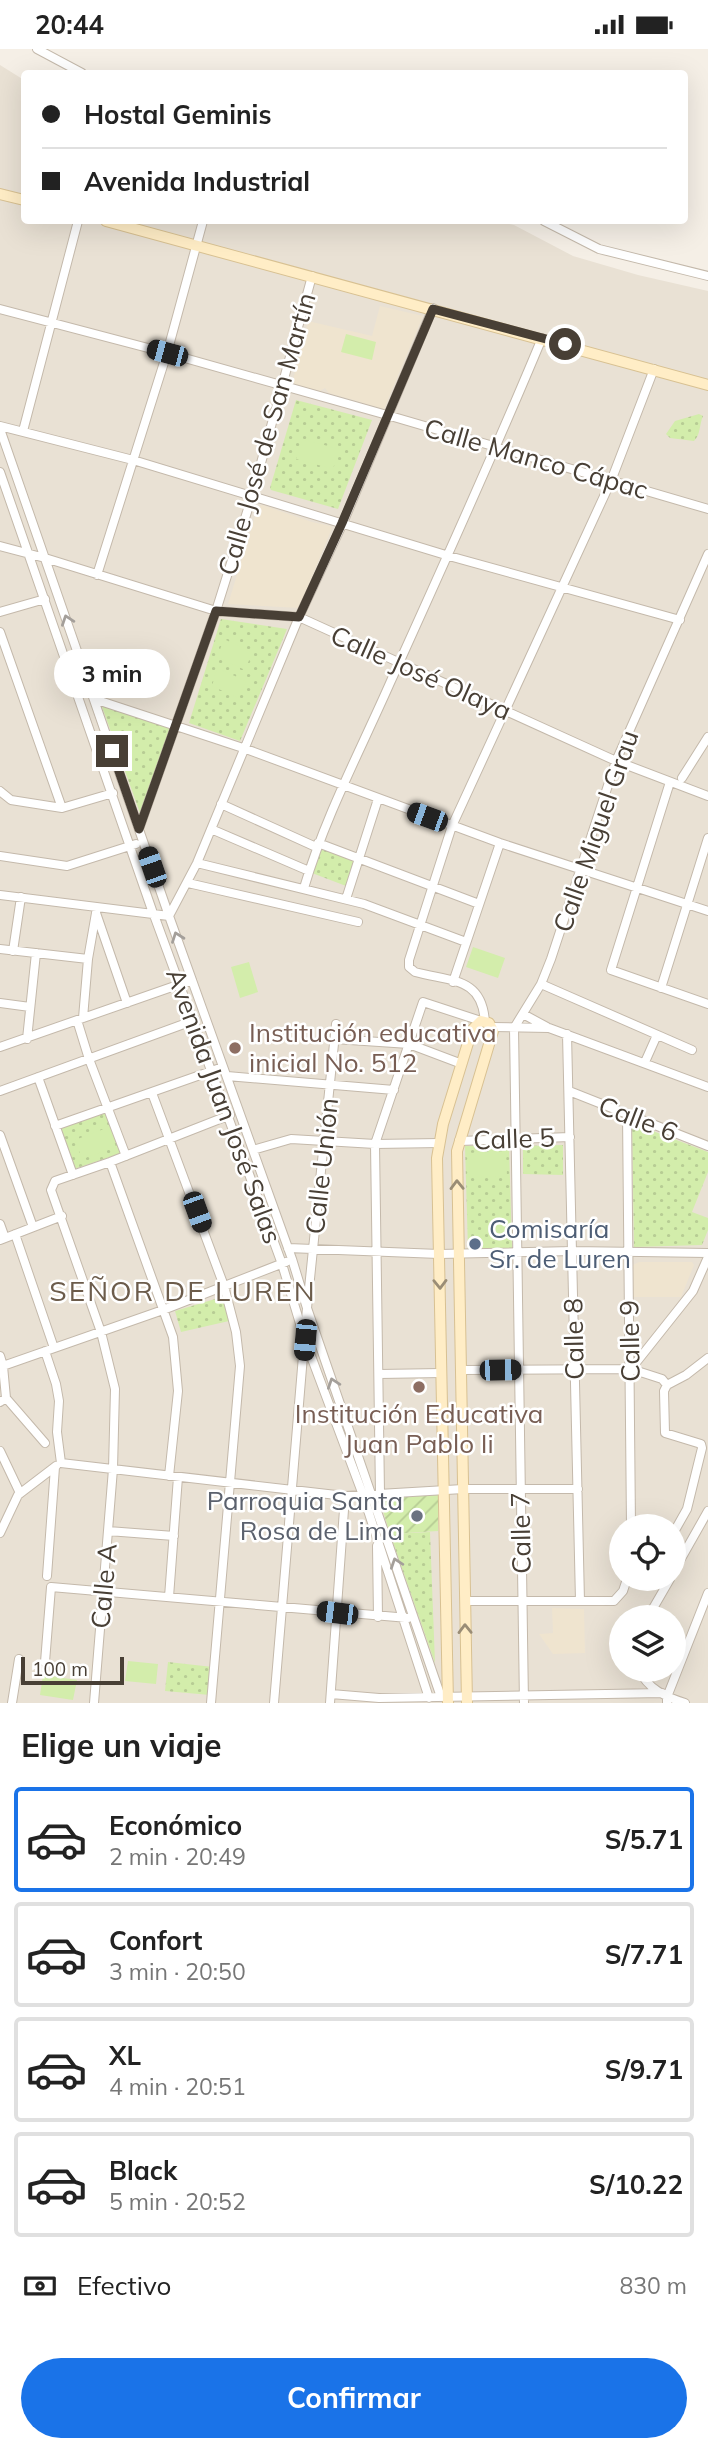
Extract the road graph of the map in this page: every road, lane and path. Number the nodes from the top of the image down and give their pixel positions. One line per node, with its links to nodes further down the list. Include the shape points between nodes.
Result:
1 (37, 49): 2 (street)
2 (76, 70)
3 (0, 194): 4 (street)
4 (21, 199)
5 (77, 224): 14 (street)
6 (118, 224): 9 (street)
7 (202, 224): 9 (street)
8 (550, 224): 11 (street, via 599,249)
9 (198, 245): 10 (street); 16 (street)
10 (312, 276): 13 (street); 19 (street, Calle José de San Martín)
11 (708, 276)
12 (0, 309): 14 (street, Calle Manco Cápac)
13 (433, 309): 15 (street); 20 (street)
14 (52, 322): 16 (street, Calle Manco Cápac); 22 (street)
15 (542, 338): 17 (street); 23 (street)
16 (167, 353): 19 (street, Calle Manco Cápac); 24 (street)
17 (654, 369): 18 (street); 26 (street)
18 (708, 385)
19 (283, 387): 20 (street, Calle Manco Cápac); 27 (street, Calle José de San Martín)
20 (387, 415): 23 (street, Calle Manco Cápac); 29 (street)
21 (0, 427): 22 (street); 34 (street, Avenida Juan José Salas)
22 (23, 431): 24 (street)
23 (496, 448): 26 (street, Calle Manco Cápac); 33 (street)
24 (132, 460): 27 (street); 35 (street)
25 (0, 472): 31 (street, Avenida Juan José Salas)
26 (611, 481): 28 (street, Calle Manco Cápac); 36 (street)
27 (252, 496): 29 (street); 38 (street, Calle José de San Martín)
28 (708, 509)
29 (342, 523): 33 (street); 40 (street)
30 (0, 546): 31 (street, Calle José Olaya)
31 (28, 553): 34 (street, Calle José Olaya); 37 (street, Avenida Juan José Salas)
32 (708, 554): 41 (street, Calle Miguel Grau)
33 (449, 556): 36 (street); 43 (street)
34 (45, 558): 35 (street, Calle José Olaya); 44 (street, Avenida Juan José Salas, one-way to 34)
35 (97, 575): 38 (street, Calle José Olaya)
36 (562, 588): 41 (street); 45 (street)
37 (45, 599): 39 (street); 54 (street, Avenida Juan José Salas)
38 (216, 611): 40 (street, Calle José Olaya); 46 (street, Calle José de San Martín)
39 (0, 612)
40 (299, 617): 43 (street, Calle José Olaya); 48 (street)
41 (680, 620): 49 (street, Calle Miguel Grau)
42 (0, 632): 58 (street)
43 (399, 664): 45 (street, Calle José Olaya); 52 (street)
44 (94, 699): 46 (street); 60 (street, Avenida Juan José Salas)
45 (505, 711): 49 (street, Calle José Olaya); 59 (street)
46 (177, 725): 48 (street); 60 (street, Calle José de San Martín)
47 (708, 737): 50 (street)
48 (246, 748): 52 (street); 57 (street)
49 (616, 761): 51 (street, Calle José Olaya); 70 (street, Calle Miguel Grau)
50 (682, 778)
51 (670, 782): 55 (street, Calle José Olaya); 75 (street)
52 (343, 785): 56 (street); 65 (street)
53 (0, 791): 58 (street, via 11,800)
54 (113, 793): 58 (street); 66 (street, Avenida Juan José Salas)
55 (708, 796)
56 (378, 799): 59 (street); 68 (street)
57 (221, 804): 61 (street); 65 (street)
58 (62, 808)
59 (452, 826): 64 (street); 73 (street)
60 (139, 829): 63 (street, Avenida Juan José Salas)
61 (211, 829): 69 (street); 71 (street)
62 (708, 838): 80 (street)
63 (144, 843): 66 (street); 84 (street, Avenida Juan José Salas)
64 (500, 843): 70 (street); 79 (street)
65 (317, 845): 68 (street); 71 (street)
66 (131, 846): 67 (street, via 67,866); 83 (street, Avenida Juan José Salas)
67 (0, 856)
68 (358, 859): 73 (street); 78 (street)
69 (197, 863): 72 (street); 74 (street)
70 (581, 870): 75 (street); 94 (street, Calle Miguel Grau)
71 (309, 871): 74 (street)
72 (188, 883): 84 (street); 85 (street)
73 (432, 887): 79 (street); 86 (street)
74 (303, 888): 78 (street)
75 (637, 888): 80 (street); 96 (street, via 611,970)
76 (0, 894): 77 (street)
77 (21, 897): 81 (street); 89 (street)
78 (346, 899): 86 (street)
79 (479, 904): 87 (street)
80 (687, 904): 82 (street); 96 (street)
81 (95, 910): 83 (street); 91 (street); 98 (street)
82 (708, 911)
83 (154, 915): 84 (street); 95 (street, Avenida Juan José Salas)
84 (169, 916): 92 (street, Avenida Juan José Salas, one-way to 84)
85 (358, 922)
86 (421, 927): 87 (street); 93 (street, via 409,967)
87 (466, 942): 93 (street)
88 (0, 949): 89 (street)
89 (13, 951): 90 (street)
90 (36, 953): 91 (street); 100 (street)
91 (88, 959): 103 (street)
92 (192, 980): 95 (street); 102 (street, Avenida Juan José Salas)
93 (453, 982): 105 (street, via 477,992)
94 (541, 984): 101 (street, Calle Miguel Grau); 110 (street)
95 (179, 985): 98 (street); 104 (street, Avenida Juan José Salas)
96 (661, 988): 99 (street)
97 (0, 1003): 100 (street)
98 (127, 1003): 103 (street)
99 (708, 1004)
100 (30, 1007): 111 (street)
101 (523, 1014): 107 (street, Calle Miguel Grau); 108 (street)
102 (205, 1017): 104 (street); 119 (street, Avenida Juan José Salas)
103 (80, 1019): 111 (street); 116 (street)
104 (193, 1021): 116 (street); 120 (street, Avenida Juan José Salas)
105 (486, 1023): 107 (street); 113 (street, via 423,1002); 118 (street, via 472,1030); 139 (street, via 493,1031)
106 (336, 1024): 112 (street, Calle Unión)
107 (514, 1028): 108 (street); 137 (street, Calle 7)
108 (550, 1028): 109 (street)
109 (567, 1034): 117 (street); 127 (street, Calle 8)
110 (657, 1035): 115 (street); 117 (street)
111 (27, 1039): 114 (street)
112 (335, 1039): 113 (street); 123 (street, Calle Unión)
113 (409, 1044): 118 (street); 125 (street)
114 (0, 1047)
115 (692, 1050)
116 (89, 1059): 122 (street); 129 (street)
117 (645, 1062): 124 (street)
118 (462, 1064): 140 (street)
119 (223, 1067): 120 (street); 121 (street, Avenida Juan José Salas)
120 (211, 1071): 128 (street); 132 (street, Avenida Juan José Salas)
121 (227, 1076): 123 (street); 130 (street, Avenida Juan José Salas)
122 (38, 1077): 126 (street); 133 (street)
123 (331, 1085): 125 (street); 138 (street, Calle Unión)
124 (708, 1087)
125 (394, 1090): 141 (street)
126 (0, 1091)
127 (569, 1091): 131 (street, Calle 6); 135 (street, Calle 8)
128 (152, 1093): 129 (street); 136 (street)
129 (108, 1107): 133 (street); 144 (street)
130 (239, 1111): 132 (street); 143 (street, Avenida Juan José Salas)
131 (627, 1113): 142 (street, Calle 6); 156 (street, Calle 9)
132 (228, 1116): 136 (street); 162 (street, Avenida Juan José Salas)
133 (55, 1126): 146 (street)
134 (0, 1135): 149 (street)
135 (570, 1137): 137 (street, Calle 5); 154 (street, Calle 8)
136 (170, 1139): 144 (street); 163 (street)
137 (515, 1139): 139 (street, Calle 5); 158 (street, Calle 7)
138 (325, 1140): 141 (street); 143 (street, via 291,1139); 153 (street, Calle Unión)
139 (459, 1141): 157 (street, one-way to 139)
140 (440, 1143): 141 (street); 159 (street)
141 (375, 1144): 155 (street)
142 (708, 1146)
143 (253, 1150): 152 (street, Avenida Juan José Salas)
144 (126, 1156): 145 (street)
145 (110, 1162): 146 (street); 165 (street)
146 (73, 1175): 147 (street, Calle A, via 52,1185)
147 (62, 1216): 149 (street); 166 (street, Calle A)
148 (0, 1224): 151 (street)
149 (33, 1227): 150 (street)
150 (15, 1234): 151 (street); 168 (street)
151 (2, 1239)
152 (288, 1248): 153 (street); 161 (street, Avenida Juan José Salas)
153 (313, 1248): 155 (street); 164 (street, Calle Unión)
154 (572, 1251): 156 (street); 158 (street); 172 (street, Calle 8)
155 (376, 1252): 159 (street); 177 (street)
156 (629, 1252): 160 (street); 173 (street, Calle 9)
157 (459, 1253): 158 (street); 159 (street); 174 (street)
158 (517, 1253): 175 (street, Calle 7)
159 (439, 1254): 176 (street, one-way to 176)
160 (708, 1255): 173 (street, via 693,1291)
161 (292, 1259): 162 (street); 164 (street, Avenida Juan José Salas)
162 (282, 1264): 163 (street); 167 (street, Avenida Juan José Salas)
163 (224, 1286): 165 (street); 187 (street, via 240,1366)
164 (307, 1308): 167 (street, Calle Unión); 180 (street, Avenida Juan José Salas, one-way to 164)
165 (163, 1310): 166 (street); 186 (street, via 173,1337 178,1377)
166 (101, 1332): 168 (street); 185 (street, Calle A, via 115,1389)
167 (305, 1340): 181 (street, Avenida Juan José Salas); 190 (street, Calle Unión)
168 (50, 1349): 171 (street); 184 (street, via 59,1401)
169 (0, 1356): 171 (street)
170 (708, 1358): 178 (street)
171 (2, 1366): 179 (street)
172 (575, 1369): 173 (street); 175 (street); 189 (street, Calle 8)
173 (631, 1369): 178 (street); 197 (street, Calle 9)
174 (461, 1370): 175 (street); 188 (street)
175 (519, 1370): 192 (street, Calle 7)
176 (442, 1373): 177 (street); 191 (street)
177 (379, 1374): 194 (street)
178 (667, 1385): 198 (street, via 665,1433 702,1448)
179 (3, 1400): 182 (street)
180 (344, 1416): 181 (street); 194 (street, Avenida Juan José Salas)
181 (335, 1420): 194 (street, Avenida Juan José Salas)
182 (45, 1443)
183 (0, 1451): 193 (street)
184 (58, 1465): 185 (street); 193 (street); 204 (street)
185 (113, 1469): 186 (street); 199 (street, Calle A)
186 (174, 1476): 187 (street); 201 (street)
187 (231, 1483): 190 (street); 212 (street)
188 (463, 1489): 191 (street); 192 (street); 209 (street)
189 (578, 1489): 192 (street); 211 (street, Calle 8)
190 (292, 1490): 195 (street); 213 (street, Calle Unión)
191 (444, 1490): 194 (street); 224 (street)
192 (521, 1490): 210 (street, Calle 7)
193 (20, 1493): 200 (street)
194 (372, 1494): 195 (street); 202 (street); 217 (street, one-way to 194)
195 (345, 1496): 214 (street)
196 (708, 1511): 203 (street)
197 (631, 1514)
198 (684, 1514)
199 (108, 1531): 201 (street); 206 (street, Calle A)
200 (0, 1533)
201 (174, 1536): 208 (street)
202 (376, 1536): 215 (street); 216 (street)
203 (686, 1550)
204 (47, 1576)
205 (623, 1591): 211 (street, via 614,1601)
206 (103, 1592): 208 (street); 219 (street, via 51,1587); 229 (street, Calle A)
207 (708, 1593): 223 (street)
208 (169, 1597): 212 (street)
209 (465, 1601): 210 (street); 225 (street, one-way to 209)
210 (522, 1601): 211 (street); 226 (street, Calle 7)
211 (580, 1601)
212 (221, 1603): 213 (street); 230 (street)
213 (282, 1607): 214 (street); 231 (street, Calle Unión)
214 (337, 1613): 215 (street); 221 (street)
215 (378, 1617): 216 (street)
216 (403, 1618): 217 (street); 222 (street)
217 (414, 1618): 224 (street)
218 (19, 1659): 228 (street)
219 (45, 1662)
220 (646, 1682): 223 (street)
221 (331, 1698): 227 (street)
222 (429, 1698): 224 (street); 227 (street)
223 (665, 1698): 226 (street, via 623,1695); 232 (street)
224 (446, 1699): 225 (street)
225 (467, 1700): 226 (street)
226 (524, 1700)
227 (379, 1701)
228 (12, 1703)
229 (94, 1703)
230 (211, 1703)
231 (274, 1703)
232 (685, 1703)

